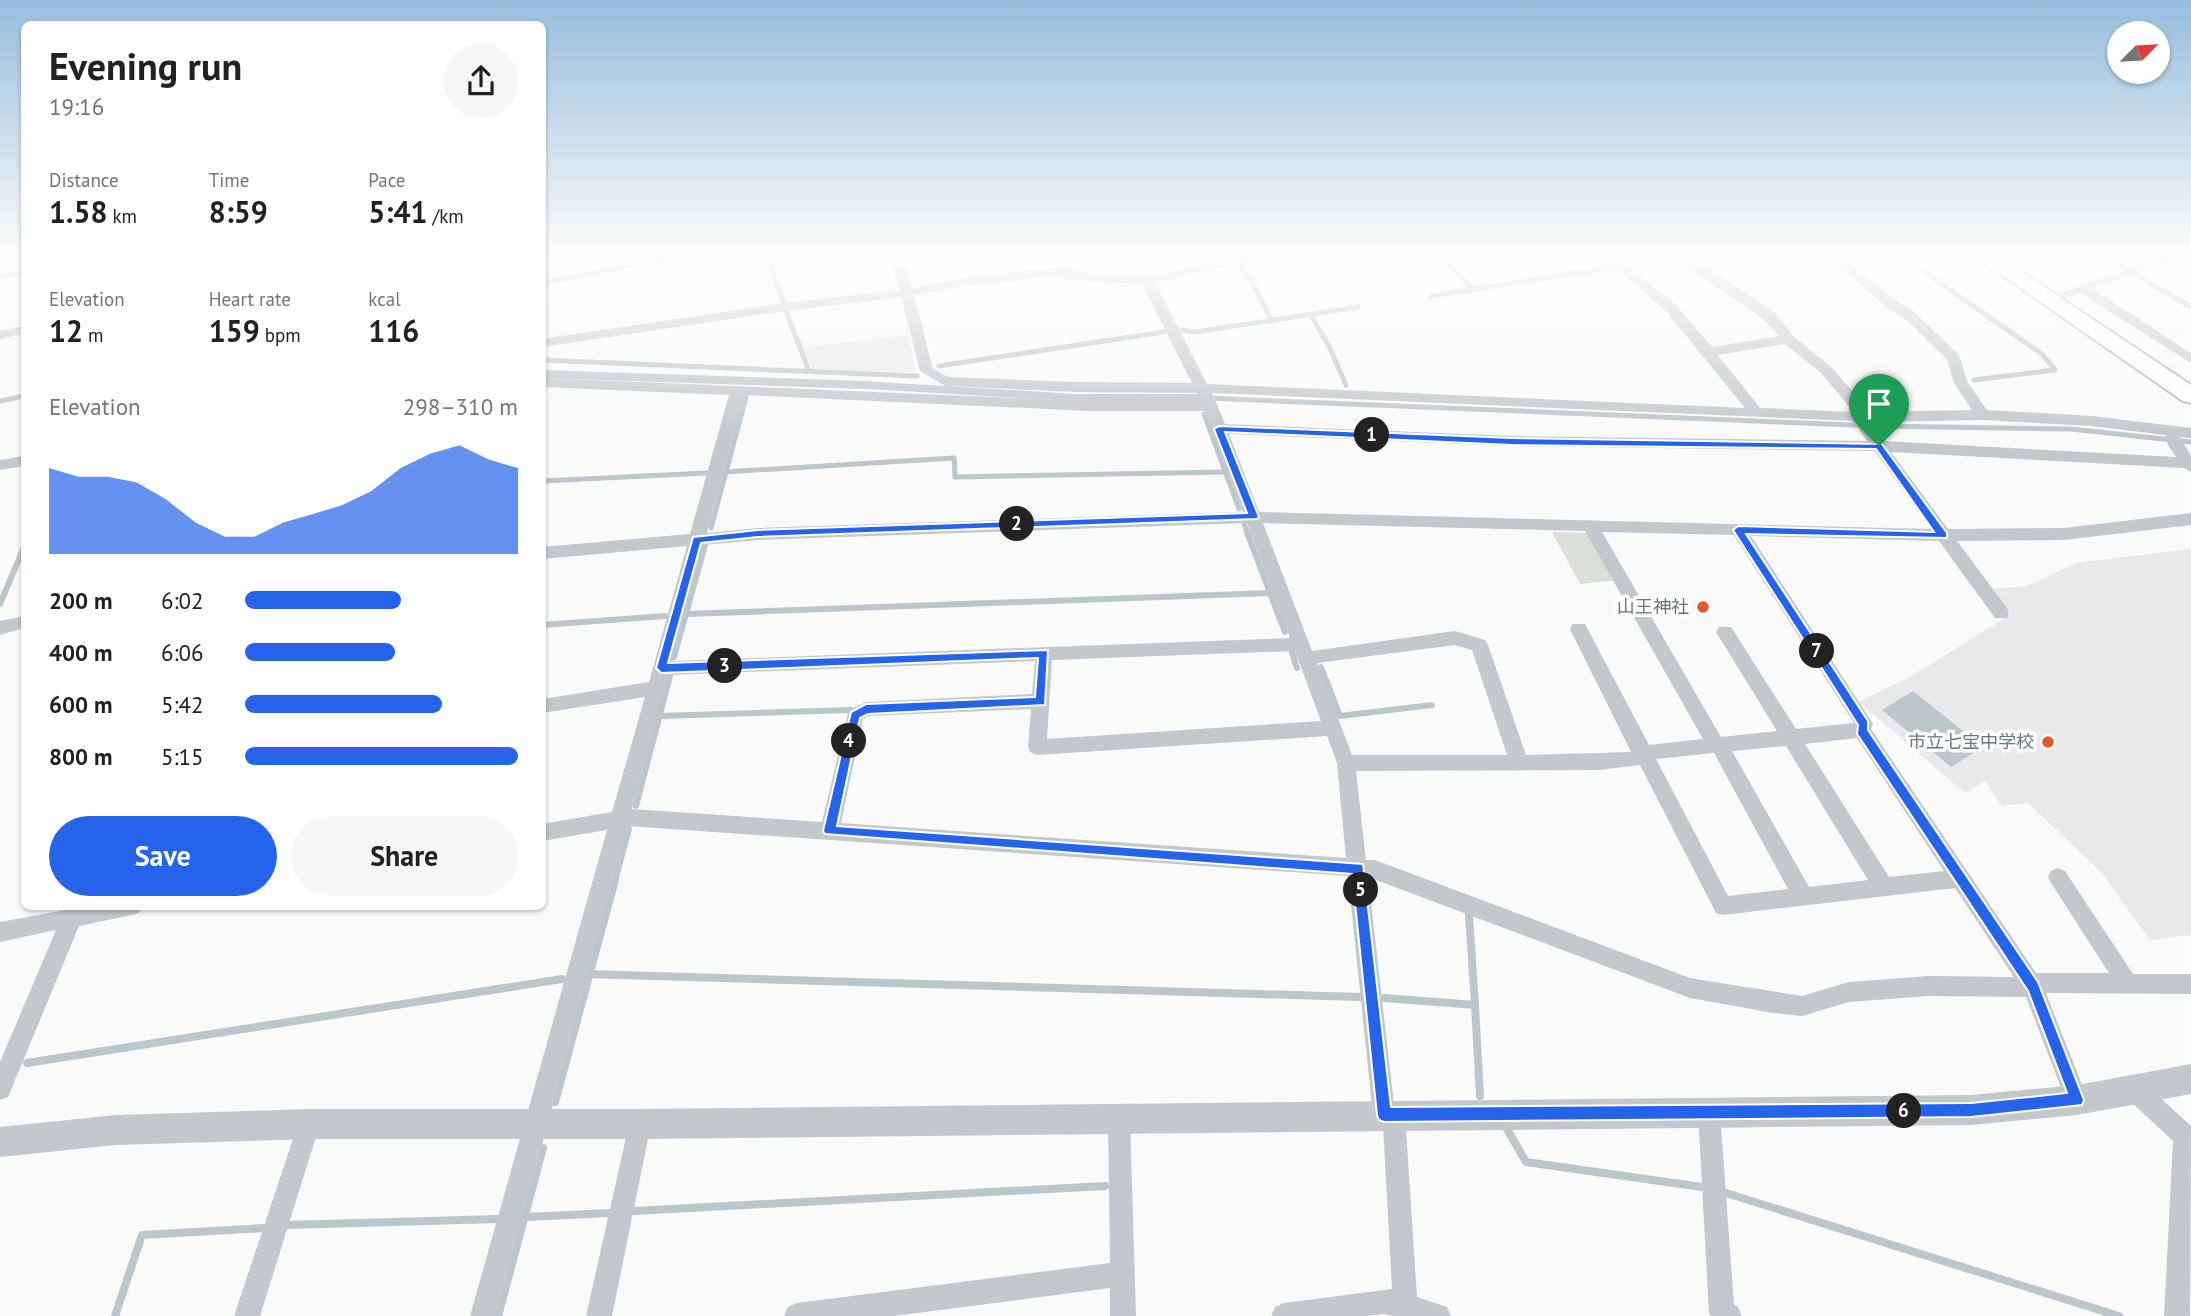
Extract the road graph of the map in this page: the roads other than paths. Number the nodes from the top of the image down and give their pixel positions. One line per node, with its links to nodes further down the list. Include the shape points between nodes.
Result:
1 (724, 318): 12 (street)
2 (912, 318): 18 (street, via 927,372 945,381)
3 (1166, 318): 18 (street)
4 (1680, 318): 13 (street)
5 (1772, 318): 11 (street)
6 (1913, 318): 20 (street, via 1954,358 1961,383)
7 (2078, 318): 17 (main road)
8 (2129, 318): 14 (street)
9 (21, 331): 10 (street)
10 (0, 335)
11 (1788, 339): 13 (street); 21 (street, via 1826,370)
12 (546, 343)
13 (1709, 352): 19 (street)
14 (2191, 359)
15 (546, 382): 16 (street)
16 (738, 390): 18 (street, via 1090,407); 34 (street)
17 (2191, 396)
18 (1206, 397): 19 (street); 22 (street)
19 (1756, 414): 21 (street)
20 (1983, 415): 21 (street); 24 (street, via 2092,421)
21 (1863, 421): 25 (street)
22 (1219, 429): 25 (street, via 1512,442); 29 (street)
23 (2191, 433): 24 (street)
24 (2173, 436): 27 (street)
25 (1879, 446): 27 (street); 33 (street)
26 (21, 462): 28 (street)
27 (2189, 465)
28 (0, 466)
29 (1254, 517): 31 (street); 34 (street); 41 (street)
30 (2191, 519): 33 (street, via 2064,534)
31 (1591, 527): 32 (street); 50 (street)
32 (1738, 530): 33 (street); 48 (street, via 1864,724)
33 (1943, 536): 36 (street)
34 (697, 540): 35 (street); 43 (street)
35 (546, 552)
36 (2001, 613)
37 (21, 623): 38 (street)
38 (0, 628)
39 (1578, 629): 51 (street)
40 (1725, 632): 49 (street)
41 (1304, 651): 42 (street); 47 (street); 52 (street, via 1455,638 1479,645)
42 (1044, 653): 43 (street); 45 (street)
43 (661, 668): 44 (street)
44 (656, 688): 46 (street); 54 (street)
45 (1041, 701): 47 (street, via 1037,747); 55 (street, via 866,709 855,715)
46 (546, 705)
47 (1333, 728): 53 (street)
48 (1862, 730): 49 (street); 59 (street)
49 (1790, 738): 50 (street); 60 (street)
50 (1717, 746): 51 (street); 61 (street)
51 (1644, 753): 52 (street, via 1635,759 1600,762); 61 (street, via 1723,906)
52 (1519, 762): 53 (street)
53 (1346, 763): 57 (street)
54 (620, 819): 55 (street); 56 (street); 75 (street)
55 (830, 831): 57 (street)
56 (546, 832)
57 (1358, 868): 67 (street, via 1375,869 1690,988 1773,1003 1802,1006 1849,992 1929,986); 73 (street)
58 (2058, 877): 65 (street)
59 (1960, 878): 60 (street); 67 (street)
60 (1884, 887): 61 (street)
61 (1803, 896)
62 (94, 910): 63 (street)
63 (75, 912): 64 (street); 69 (street)
64 (0, 932)
65 (2127, 983): 66 (street); 67 (street)
66 (2191, 984)
67 (2032, 985): 71 (street)
68 (2191, 1079): 70 (street)
69 (0, 1089)
70 (2136, 1091): 71 (street); 78 (street)
71 (2077, 1100): 72 (street, via 1971,1110)
72 (1709, 1112): 73 (street); 89 (street, via 1722,1313)
73 (1389, 1115): 74 (street); 81 (street)
74 (1119, 1118): 77 (street); 80 (street)
75 (536, 1123): 76 (street); 77 (street); 83 (street)
76 (309, 1124): 79 (street, via 116,1130); 82 (street)
77 (640, 1124): 84 (street)
78 (2188, 1139): 90 (street)
79 (0, 1142)
80 (1122, 1274): 85 (street); 86 (street)
81 (1407, 1308): 87 (street, via 1384,1301); 88 (street)
82 (247, 1316)
83 (483, 1316)
84 (600, 1316)
85 (797, 1316)
86 (1123, 1316)
87 (1284, 1316)
88 (1438, 1316)
89 (1729, 1316)
90 (2177, 1316)

